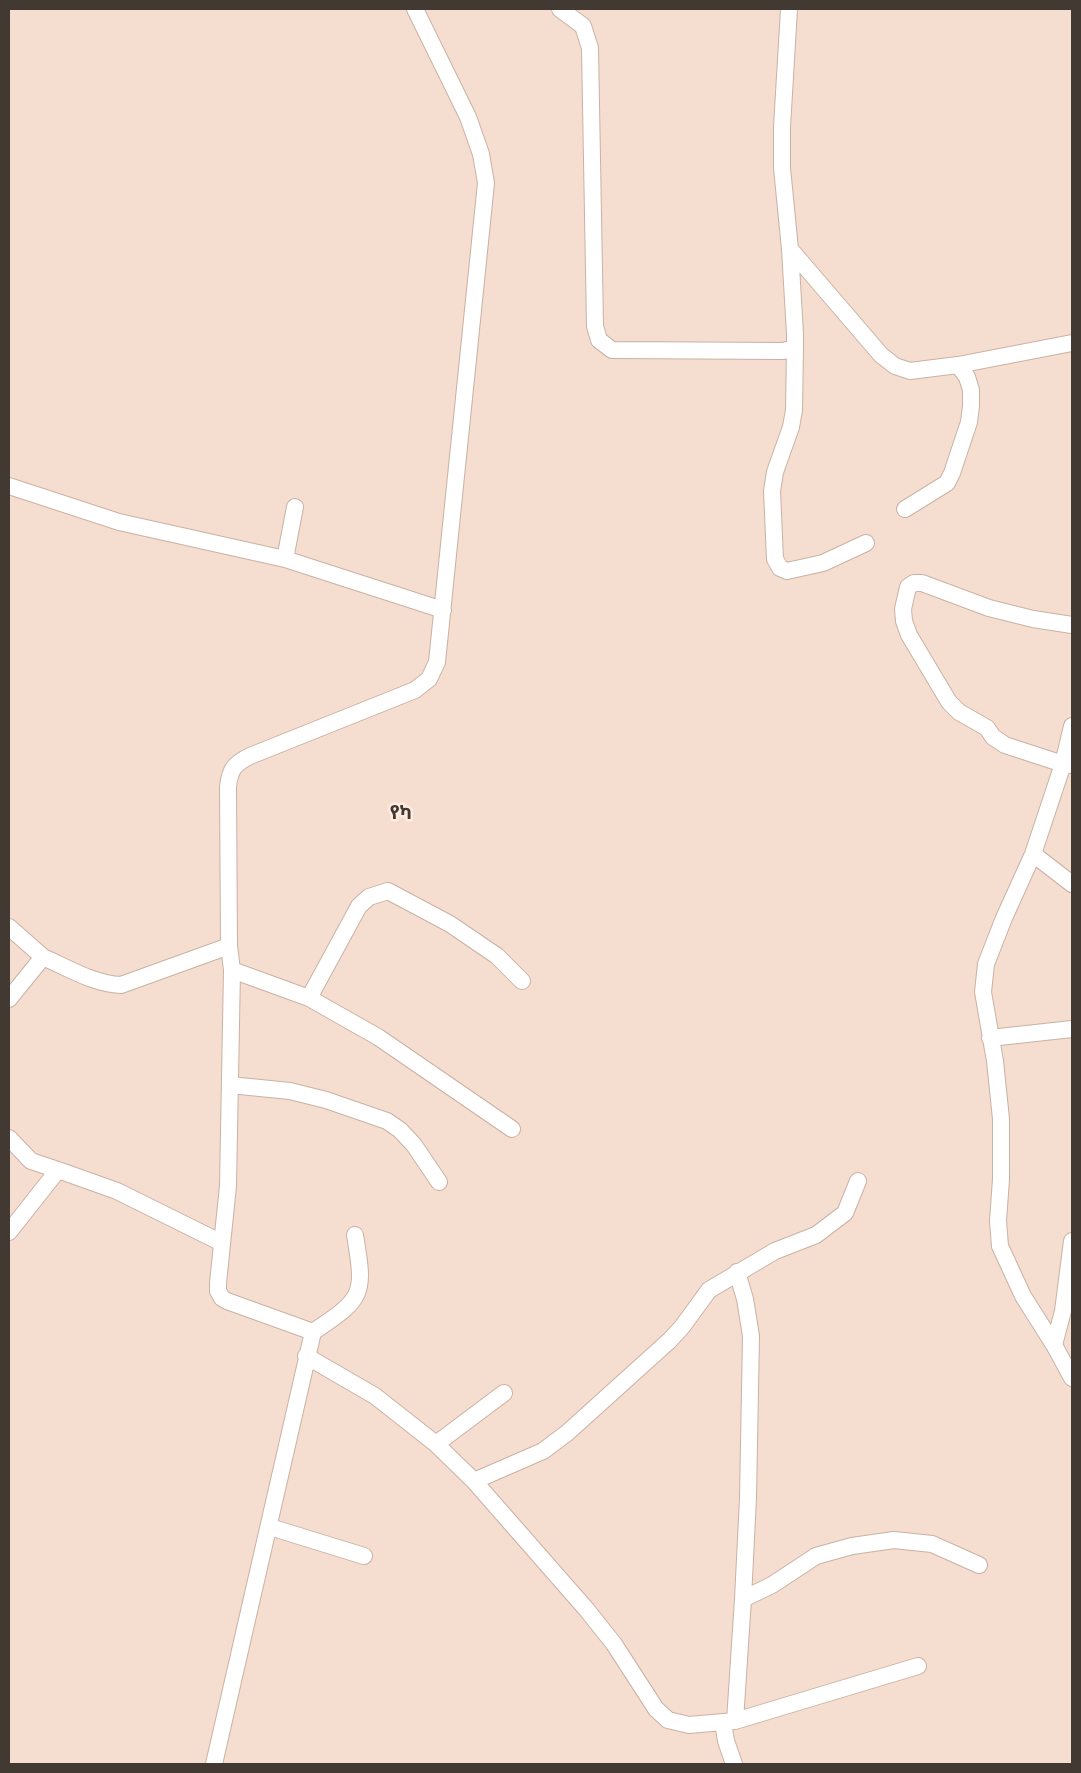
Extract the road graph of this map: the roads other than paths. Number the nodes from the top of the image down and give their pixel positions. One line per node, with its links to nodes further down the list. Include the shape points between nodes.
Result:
1 (415, 9): 13 (street, via 468,118 481,154 486,183)
2 (560, 9): 6 (street, via 582,26 590,48 595,326 599,340 612,350 782,351)
3 (789, 9): 4 (street, via 782,168)
4 (790, 248): 6 (street); 7 (street, via 881,355 895,366 910,371)
5 (1072, 343): 7 (street)
6 (795, 348): 11 (street, via 794,410 772,491 775,559 780,568 788,571 823,563)
7 (958, 365): 10 (street, via 967,377 971,406 952,473 947,483)
8 (9, 486): 12 (street, via 119,522)
9 (295, 507): 12 (street)
10 (905, 509)
11 (866, 542)
12 (286, 559): 13 (street)
13 (443, 610): 20 (street, via 437,662 429,679 415,690 250,756 238,762 230,774)
14 (1072, 625): 16 (street, via 989,608 922,583 908,587 903,609 909,635 949,702 959,712 987,728 1005,745)
15 (1072, 726): 16 (street)
16 (1068, 764): 17 (street)
17 (1033, 854): 18 (street); 27 (street, via 986,964 983,992)
18 (1072, 884)
19 (9, 927): 21 (street)
20 (230, 946): 21 (street, via 121,985 96,981); 22 (street)
21 (43, 957): 25 (street)
22 (232, 970): 24 (street); 28 (street)
23 (522, 981): 24 (street, via 496,956 450,924 388,891 369,897 359,906)
24 (309, 998): 29 (street, via 378,1038)
25 (9, 999)
26 (1072, 1029): 27 (street)
27 (990, 1038): 40 (street, via 1001,1119 1000,1246 1023,1296)
28 (230, 1085): 33 (street, via 290,1091 387,1121 414,1144); 37 (street, via 228,1186)
29 (512, 1129)
30 (9, 1138): 31 (street, via 31,1161)
31 (58, 1170): 34 (street); 37 (street, via 117,1191)
32 (858, 1181): 38 (street, via 844,1213 816,1235 775,1251)
33 (439, 1182)
34 (9, 1232)
35 (355, 1235): 39 (street, via 361,1270 361,1285 356,1297 342,1313)
36 (1072, 1241): 40 (street, via 1063,1311)
37 (222, 1243): 39 (street, via 218,1283 222,1298)
38 (737, 1272): 45 (street, via 709,1290 669,1341 567,1432 543,1451); 49 (street, via 751,1336)
39 (313, 1332): 41 (street)
40 (1054, 1345): 42 (street)
41 (306, 1356): 44 (street, via 375,1396); 46 (street)
42 (1072, 1378)
43 (504, 1393): 44 (street)
44 (436, 1444): 45 (street)
45 (474, 1481): 51 (street, via 587,1610 614,1644 656,1710 668,1720 689,1725)
46 (270, 1527): 47 (street); 52 (street)
47 (364, 1556)
48 (979, 1565): 49 (street, via 932,1544 886,1541 816,1556 772,1585)
49 (743, 1599): 51 (street)
50 (918, 1666): 51 (street)
51 (729, 1721): 53 (street, via 726,1741)
52 (214, 1764)
53 (734, 1764)

